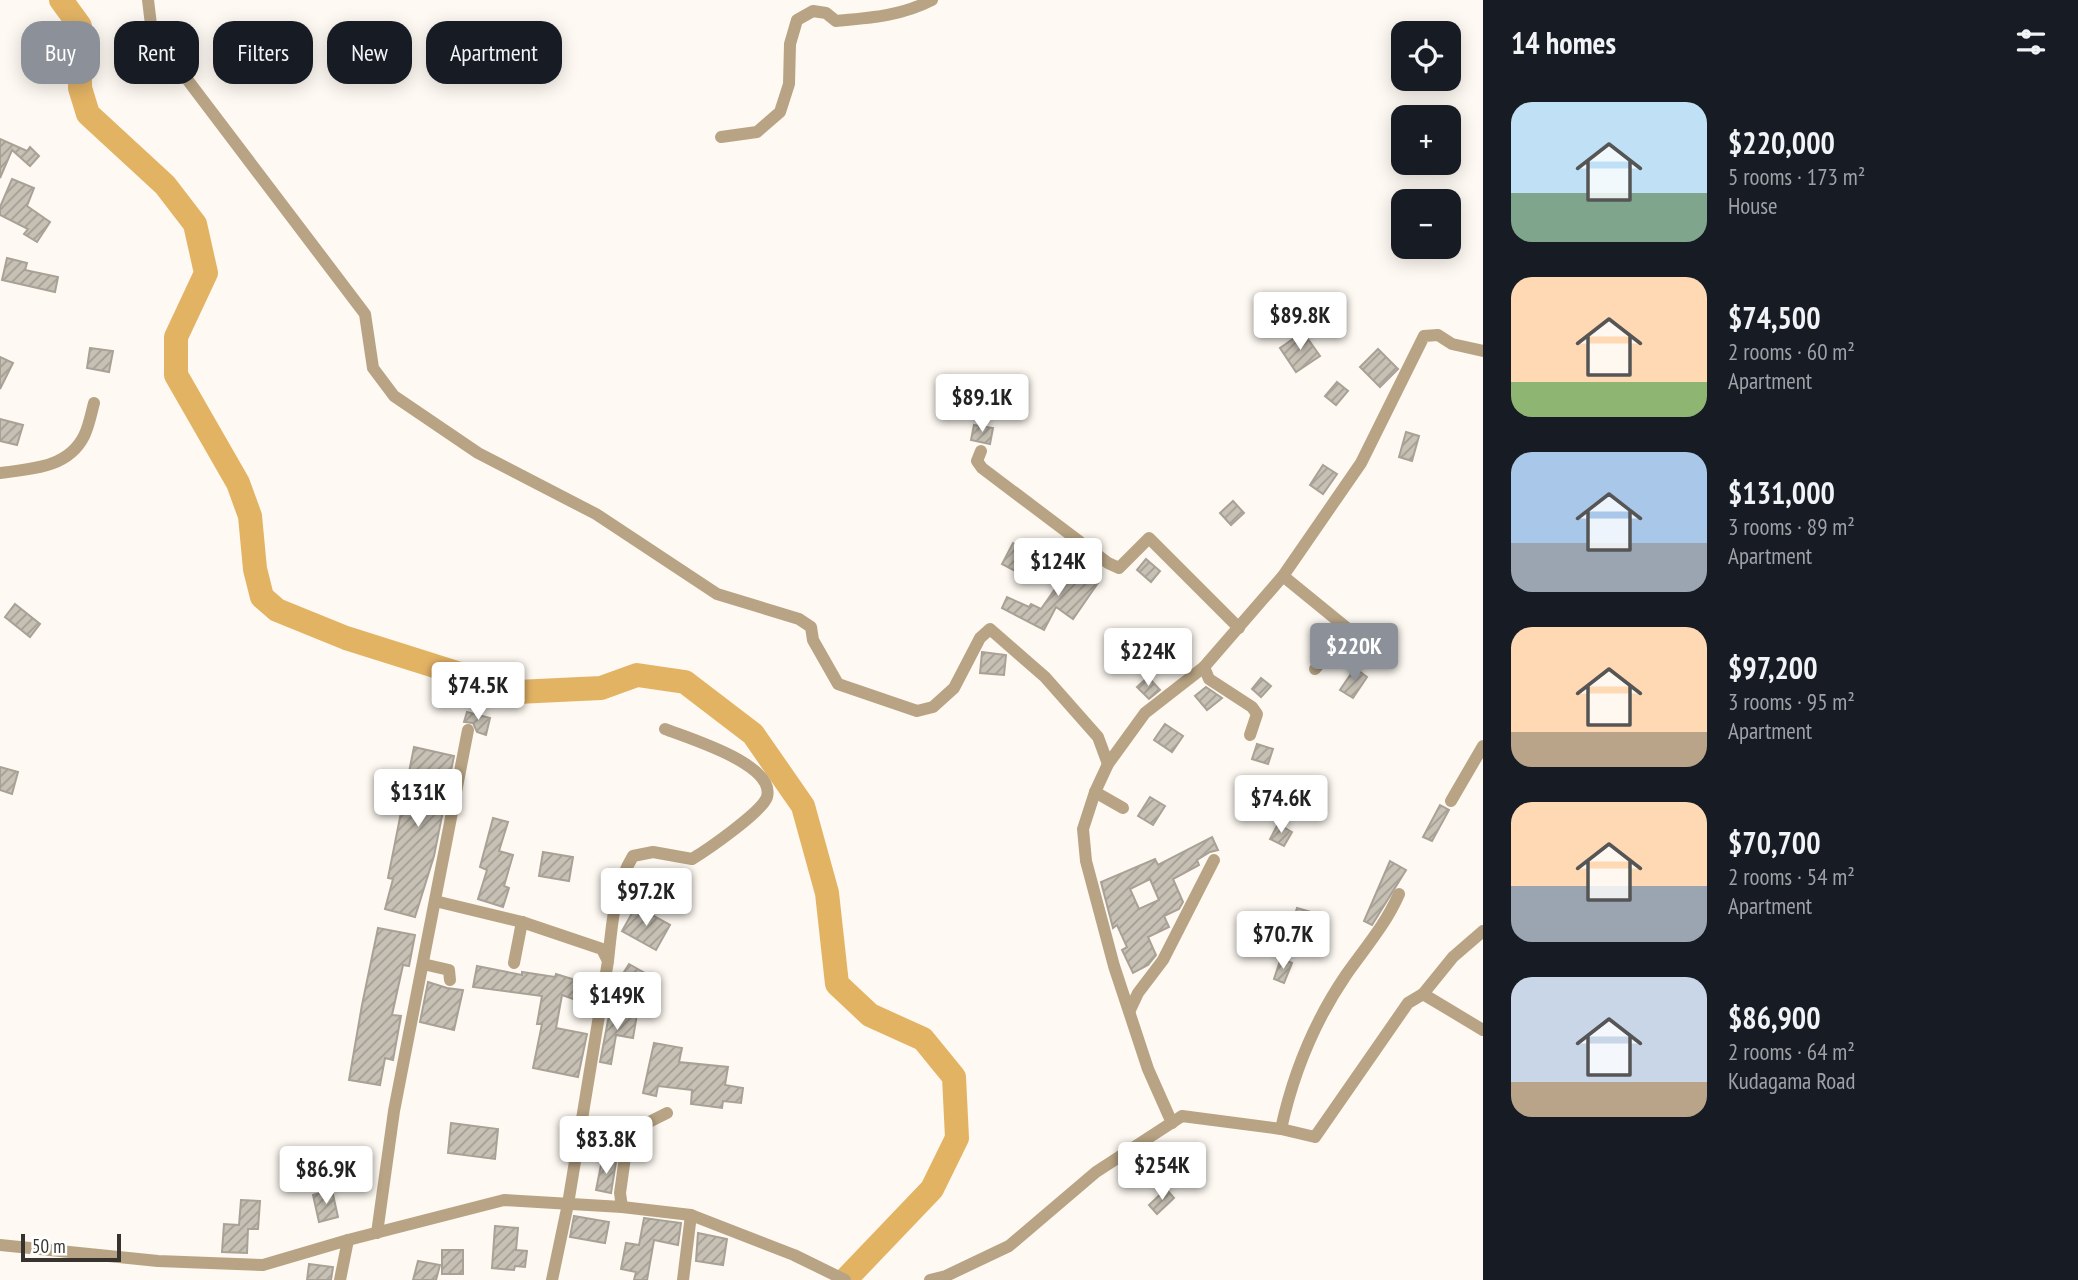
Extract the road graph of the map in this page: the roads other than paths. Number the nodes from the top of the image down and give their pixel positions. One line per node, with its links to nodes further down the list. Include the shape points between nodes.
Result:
1 (148, 0): 16 (street, via 152,33 365,314 373,368 394,396 478,453 596,514 717,594 799,619 811,627 813,640 838,684 917,711 933,708 954,688 980,638 990,629 1045,677 1098,737)
2 (932, 0): 3 (street, via 882,17 836,21 813,11 797,20 790,44 789,85 780,112 757,132)
3 (721, 137)
4 (1483, 351): 8 (street, via 1452,344 1438,335 1424,336 1361,463)
5 (94, 404): 7 (street, via 83,437 63,460)
6 (981, 451): 9 (street, via 977,461 982,468 1108,564 1119,568 1149,538)
7 (0, 473)
8 (1283, 576): 9 (street); 11 (street, via 1348,629)
9 (1239, 628): 10 (street)
10 (1204, 667): 14 (street, via 1209,680 1257,715); 16 (street, via 1145,713)
11 (1315, 670)
12 (664, 729): 25 (street, via 742,761 758,773 767,797 758,810 692,859 653,852 633,856 622,873)
13 (468, 730): 22 (street)
14 (1250, 735)
15 (1483, 746): 18 (street)
16 (1108, 764): 17 (street)
17 (1095, 792): 19 (street); 30 (street, via 1083,829 1086,861)
18 (1451, 801)
19 (1123, 808)
20 (1214, 860): 30 (street, via 1163,960)
21 (1399, 894): 34 (street, via 1308,1040)
22 (435, 901): 23 (street); 27 (street)
23 (522, 922): 25 (street, via 602,949); 26 (street)
24 (1483, 930): 29 (street)
25 (608, 961): 35 (street)
26 (513, 963)
27 (423, 964): 28 (street, via 449,970); 38 (street, via 394,1111)
28 (450, 980)
29 (1423, 994): 31 (street); 34 (street, via 1408,1003 1315,1137)
30 (1129, 1010): 33 (street)
31 (1483, 1030)
32 (667, 1113): 36 (street, via 647,1123 627,1143)
33 (1172, 1123): 34 (street, via 1182,1116); 45 (street, via 1096,1172 1009,1246)
34 (1281, 1129)
35 (568, 1203): 36 (street); 38 (street, via 504,1200); 42 (street)
36 (622, 1207): 37 (street)
37 (691, 1215): 43 (street); 44 (street)
38 (377, 1233): 39 (street)
39 (348, 1240): 40 (street, via 263,1265 158,1261); 41 (street)
40 (0, 1245)
41 (340, 1280)
42 (552, 1280)
43 (683, 1280)
44 (845, 1280)
45 (929, 1280)

